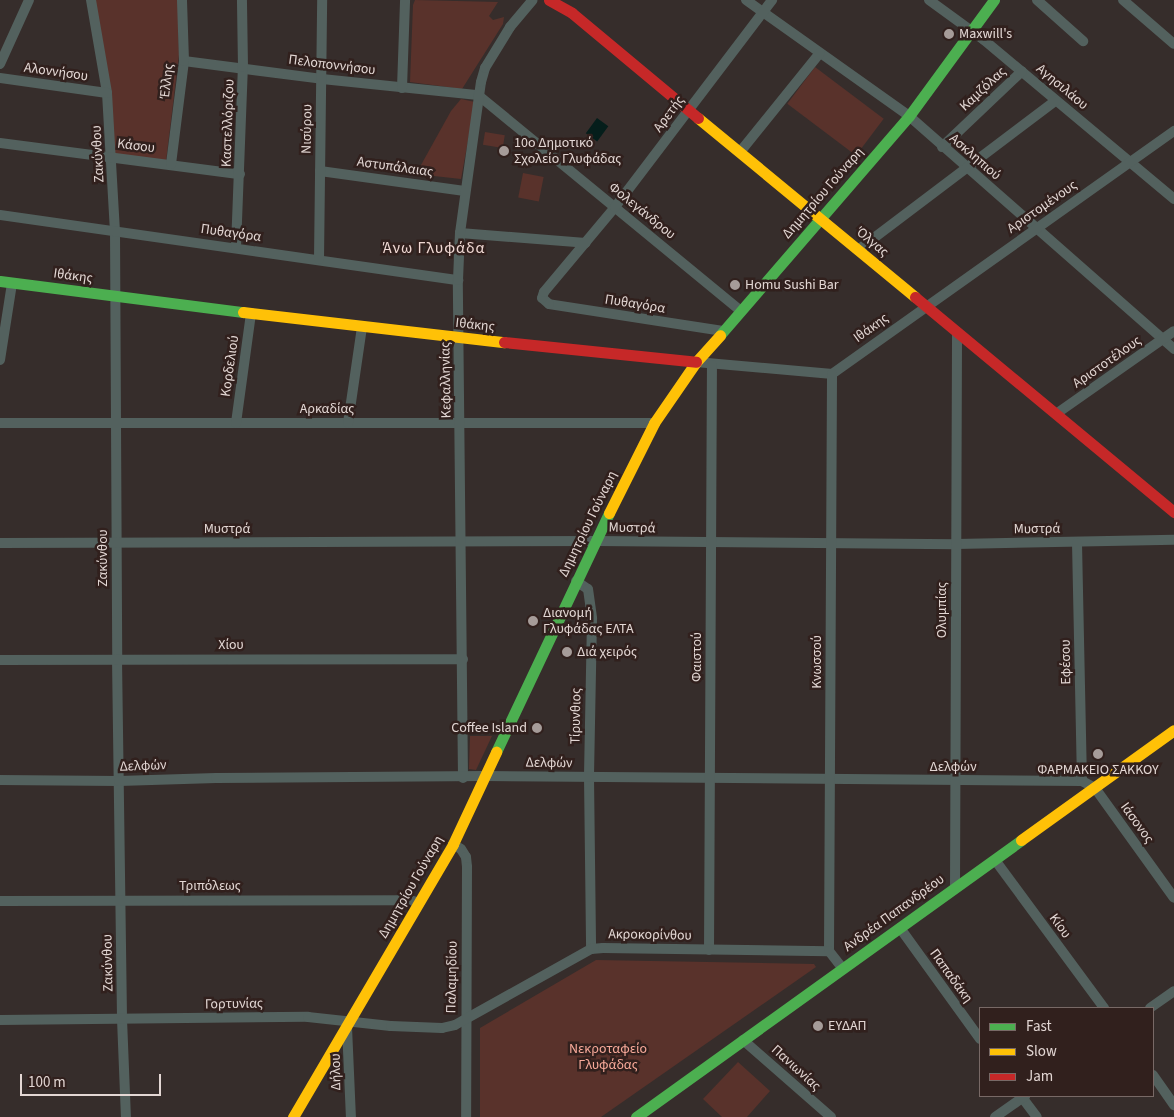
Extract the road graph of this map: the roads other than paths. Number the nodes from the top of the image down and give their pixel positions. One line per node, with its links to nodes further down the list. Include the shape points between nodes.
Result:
1 (29, 0): 21 (street)
2 (91, 0): 27 (street, Ζακύνθου)
3 (182, 0): 20 (street, Έλλης)
4 (242, 0): 22 (street, Καστελλόριζου)
5 (322, 0): 25 (street, Νισύρου)
6 (405, 0): 26 (street)
7 (533, 0): 28 (street, Κεφαλληνίας, via 495,50 485,68)
8 (549, 0): 30 (main road, Όλγας, via 572,13)
9 (746, 0): 15 (street, Ασκληπιού)
10 (772, 0): 15 (street, Αρετής)
11 (929, 0): 16 (street, Αγησιλάου)
12 (994, 0): 16 (main road, Δημητρίου Γούναρη)
13 (1037, 0): 17 (street)
14 (1123, 0): 18 (street)
15 (763, 12): 19 (street, Ασκληπιού); 30 (street, Αρετής)
16 (972, 31): 23 (street, Αγησιλάου); 31 (main road, Δημητρίου Γούναρη)
17 (1083, 41)
18 (1174, 44)
19 (820, 53): 31 (street, Ασκληπιού); 35 (street)
20 (184, 61): 22 (street, Πελοποννήσου); 38 (street, Έλλης)
21 (0, 64)
22 (243, 68): 25 (street, Πελοποννήσου); 41 (street, Καστελλόριζου)
23 (1022, 71): 29 (street, Αγησιλάου); 34 (street, Καμζόλας)
24 (0, 78): 27 (street, Αλοννήσου)
25 (322, 79): 26 (street, Πελοποννήσου); 40 (street, Νισύρου)
26 (402, 88): 28 (street, Πελοποννήσου)
27 (107, 93): 36 (street, Ζακύνθου)
28 (478, 95): 42 (street, Κεφαλληνίας); 44 (street, Φολεγάνδρου)
29 (1056, 100): 37 (street, Αγησιλάου); 39 (street)
30 (689, 111): 35 (main road, Όλγας); 44 (street, Αρετής)
31 (909, 116): 34 (street, Ασκληπιού); 46 (main road, Δημητρίου Γούναρη)
32 (1174, 131): 37 (street, Αριστομένους)
33 (0, 143): 36 (street, Κάσου)
34 (942, 147): 39 (street, Ασκληπιού)
35 (740, 152): 46 (main road, Όλγας)
36 (112, 157): 38 (street, Κάσου); 48 (street, Ζακύνθου)
37 (1131, 161): 43 (street, Αγησιλάου); 47 (street, Αριστομένους)
38 (171, 164): 41 (street, Κάσου)
39 (968, 169): 47 (street, Ασκληπιού); 52 (street)
40 (320, 171): 42 (street, Αστυπάλαιας); 53 (street, Νισύρου)
41 (240, 174): 51 (street, Καστελλόριζου)
42 (465, 191): 49 (street, Κεφαλληνίας)
43 (1174, 198)
44 (615, 207): 50 (street, Αρετής); 60 (street, Φολεγάνδρου)
45 (0, 214): 48 (street, Πυθαγόρα)
46 (821, 219): 52 (main road, Όλγας); 60 (main road, Δημητρίου Γούναρη)
47 (1036, 229): 59 (street, Αριστομένους); 67 (street, Ασκληπιού)
48 (115, 231): 51 (street, Πυθαγόρα); 57 (street, Ζακύνθου)
49 (460, 233): 50 (street); 54 (street, Κεφαλληνίας)
50 (586, 243): 58 (street, Αρετής, via 544,292)
51 (236, 248): 53 (street, Πυθαγόρα)
52 (858, 250): 59 (main road, Όλγας)
53 (319, 259): 54 (street, Πυθαγόρα)
54 (458, 280): 66 (street, Κεφαλληνίας)
55 (0, 281): 56 (main road, Ιθάκης)
56 (12, 283): 57 (main road, Ιθάκης); 69 (street)
57 (114, 297): 61 (main road, Ιθάκης); 75 (street, Ζακύνθου)
58 (543, 301): 63 (street, Πυθαγόρα)
59 (926, 307): 64 (main road, Όλγας); 72 (street, Ιθάκης)
60 (742, 311): 63 (main road, Δημητρίου Γούναρη)
61 (252, 314): 62 (main road, Ιθάκης); 76 (street, Κορδελιού)
62 (362, 327): 66 (main road, Ιθάκης); 78 (street)
63 (723, 331): 70 (main road, Δημητρίου Γούναρη)
64 (957, 332): 73 (main road, Όλγας); 89 (street, Ολυμπίας)
65 (1174, 332): 67 (street, Αριστοτέλους)
66 (460, 338): 70 (main road, Ιθάκης); 77 (street, Κεφαλληνίας)
67 (1162, 340): 68 (street, Ασκληπιού); 73 (street, Αριστοτέλους)
68 (1174, 349)
69 (0, 360)
70 (696, 362): 71 (street, Ιθάκης); 79 (main road, Δημητρίου Γούναρη)
71 (712, 365): 72 (street, Ιθάκης); 83 (street, Φαιστού)
72 (832, 374): 88 (street, Κνωσσού)
73 (1056, 414): 80 (main road, Όλγας)
74 (0, 422): 75 (street, Αρκαδίας)
75 (115, 422): 76 (street, Αρκαδίας); 85 (street, Ζακύνθου)
76 (236, 422): 78 (street, Αρκαδίας)
77 (461, 422): 78 (street, Αρκαδίας); 79 (street, Αρκαδίας); 86 (street, Κεφαλληνίας)
78 (348, 423)
79 (654, 423): 82 (main road, Δημητρίου Γούναρη)
80 (1174, 512)
81 (1174, 540): 87 (street, Μυστρά)
82 (596, 541): 83 (street, Μυστρά); 86 (street, Μυστρά); 90 (main road, Δημητρίου Γούναρη)
83 (710, 542): 88 (street, Μυστρά); 97 (street, Φαιστού)
84 (0, 543): 85 (street, Μυστρά)
85 (117, 543): 86 (street, Μυστρά); 91 (street, Ζακύνθου)
86 (460, 543): 92 (street, Κεφαλληνίας)
87 (1077, 543): 89 (street, Μυστρά); 103 (street, Εφέσου)
88 (832, 544): 89 (street, Μυστρά); 100 (street, Κνωσσού)
89 (956, 544): 101 (street, Ολυμπίας)
90 (576, 580): 95 (main road, Δημητρίου Γούναρη); 96 (street, Τίρυνθιος, via 584,584 590,596)
91 (117, 659): 92 (street, Χίου); 93 (street, Χίου); 102 (street, Ζακύνθου)
92 (463, 659): 98 (street, Κεφαλληνίας)
93 (0, 660)
94 (1173, 732): 104 (main road, Ανδρέα Παπανδρέου)
95 (485, 776): 96 (street, Δελφών); 98 (street, Δελφών); 105 (main road, Δημητρίου Γούναρη)
96 (589, 777): 97 (street, Δελφών); 113 (street, Τίρυνθιος)
97 (712, 777): 100 (street, Δελφών); 114 (street, Φαιστού)
98 (463, 778): 102 (street, Δελφών)
99 (0, 780): 102 (street, Δελφών)
100 (830, 780): 101 (street, Δελφών); 115 (street, Κνωσσού)
101 (955, 780): 103 (street, Δελφών); 107 (street, Ολυμπίας)
102 (119, 781): 109 (street, Ζακύνθου)
103 (1082, 781): 104 (street, Δελφών)
104 (1095, 788): 106 (main road, Ανδρέα Παπανδρέου); 108 (street, Ιάσονος)
105 (453, 844): 111 (main road, Δημητρίου Γούναρη); 122 (street, Παλαμηδίου, via 466,856 467,867)
106 (995, 860): 107 (main road, Ανδρέα Παπανδρέου); 118 (street, Κίου)
107 (955, 888): 112 (main road, Ανδρέα Παπανδρέου)
108 (1174, 898)
109 (121, 900): 110 (street, Τριπόλεως); 111 (street, Τριπόλεως, via 410,900); 120 (street, Ζακύνθου)
110 (0, 901)
111 (420, 903): 123 (main road, Δημητρίου Γούναρη)
112 (900, 928): 116 (main road, Ανδρέα Παπανδρέου); 124 (street, Παπαδάκη)
113 (591, 949): 114 (street, Ακροκορίνθου); 122 (street, Ακροκορίνθου)
114 (710, 950): 115 (street, Ακροκορίνθου)
115 (829, 951): 116 (street)
116 (843, 969): 125 (main road, Ανδρέα Παπανδρέου)
117 (1174, 991): 119 (street)
118 (1103, 1007)
119 (1151, 1007)
120 (122, 1019): 121 (street, Γορτυνίας); 123 (street, Γορτυνίας, via 308,1017); 130 (street, Ζακύνθου)
121 (0, 1020)
122 (466, 1020): 123 (street, Γορτυνίας, via 442,1028); 133 (street, Παλαμηδίου)
123 (349, 1025): 131 (main road, Δημητρίου Γούναρη); 132 (street, Δήλου)
124 (979, 1038)
125 (744, 1040): 134 (main road, Ανδρέα Παπανδρέου); 135 (street, Πανιωνίας)
126 (1154, 1077): 129 (street)
127 (1022, 1097): 136 (street)
128 (1024, 1097): 137 (street)
129 (1174, 1104)
130 (126, 1117)
131 (293, 1117)
132 (351, 1117)
133 (466, 1117)
134 (636, 1117)
135 (830, 1117)
136 (995, 1117)
137 (1037, 1117)

